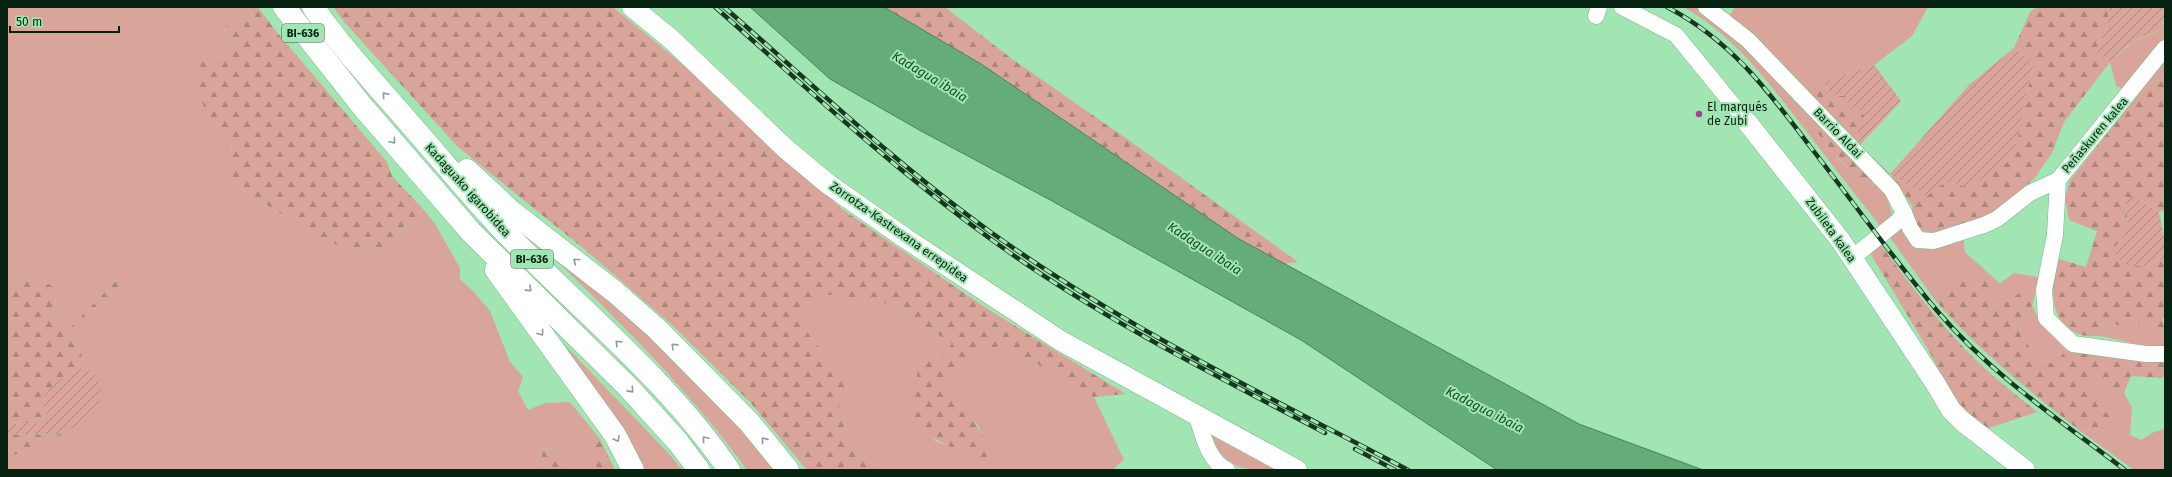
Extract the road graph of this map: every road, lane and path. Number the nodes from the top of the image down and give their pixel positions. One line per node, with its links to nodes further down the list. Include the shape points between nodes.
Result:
1 (284, 7): 11 (highway, Kadaguako igarobidea / BI-636, one-way to 11, via 362,106)
2 (313, 7): 7 (highway, Kadaguako igarobidea / BI-636, one-way to 2, via 340,43)
3 (632, 7): 14 (street, Zorrotza-Kastrexana errepidea, via 671,39 786,149 828,184 1061,341)
4 (1622, 7): 8 (street, Zubileta kalea, via 1676,35)
5 (1709, 10): 10 (street, Barrio Aldai, via 1748,40 1892,190)
6 (2165, 48): 9 (street, Peñaskuren kalea)
7 (402, 115): 18 (highway, Kadaguako igarobidea / BI-636, one-way to 7, via 674,401 627,351 506,233); 19 (highway, one-way to 7, via 749,422 656,328 615,292 512,212 460,163)
8 (1747, 122): 12 (street, Zubileta kalea)
9 (2058, 180): 10 (street, Barrio Aldai, via 2030,193 1997,219 1934,241 1918,240); 13 (street, Peñaskuren kalea, via 2055,235 2044,290 2046,318 2073,344 2146,354)
10 (1904, 213): 12 (street)
11 (471, 232): 16 (highway, one-way to 16, via 615,435); 17 (highway, Kadaguako igarobidea / BI-636, one-way to 17, via 628,387 678,442)
12 (1852, 258): 21 (street, Zubileta kalea, via 1951,410)
13 (2165, 354)
14 (1196, 414): 15 (street, Zorrotza-Kastrexana errepidea); 20 (street, via 1204,440 1214,460)
15 (1290, 468)
16 (633, 470)
17 (699, 470)
18 (728, 470)
19 (788, 470)
20 (1227, 470)
21 (2025, 470)

